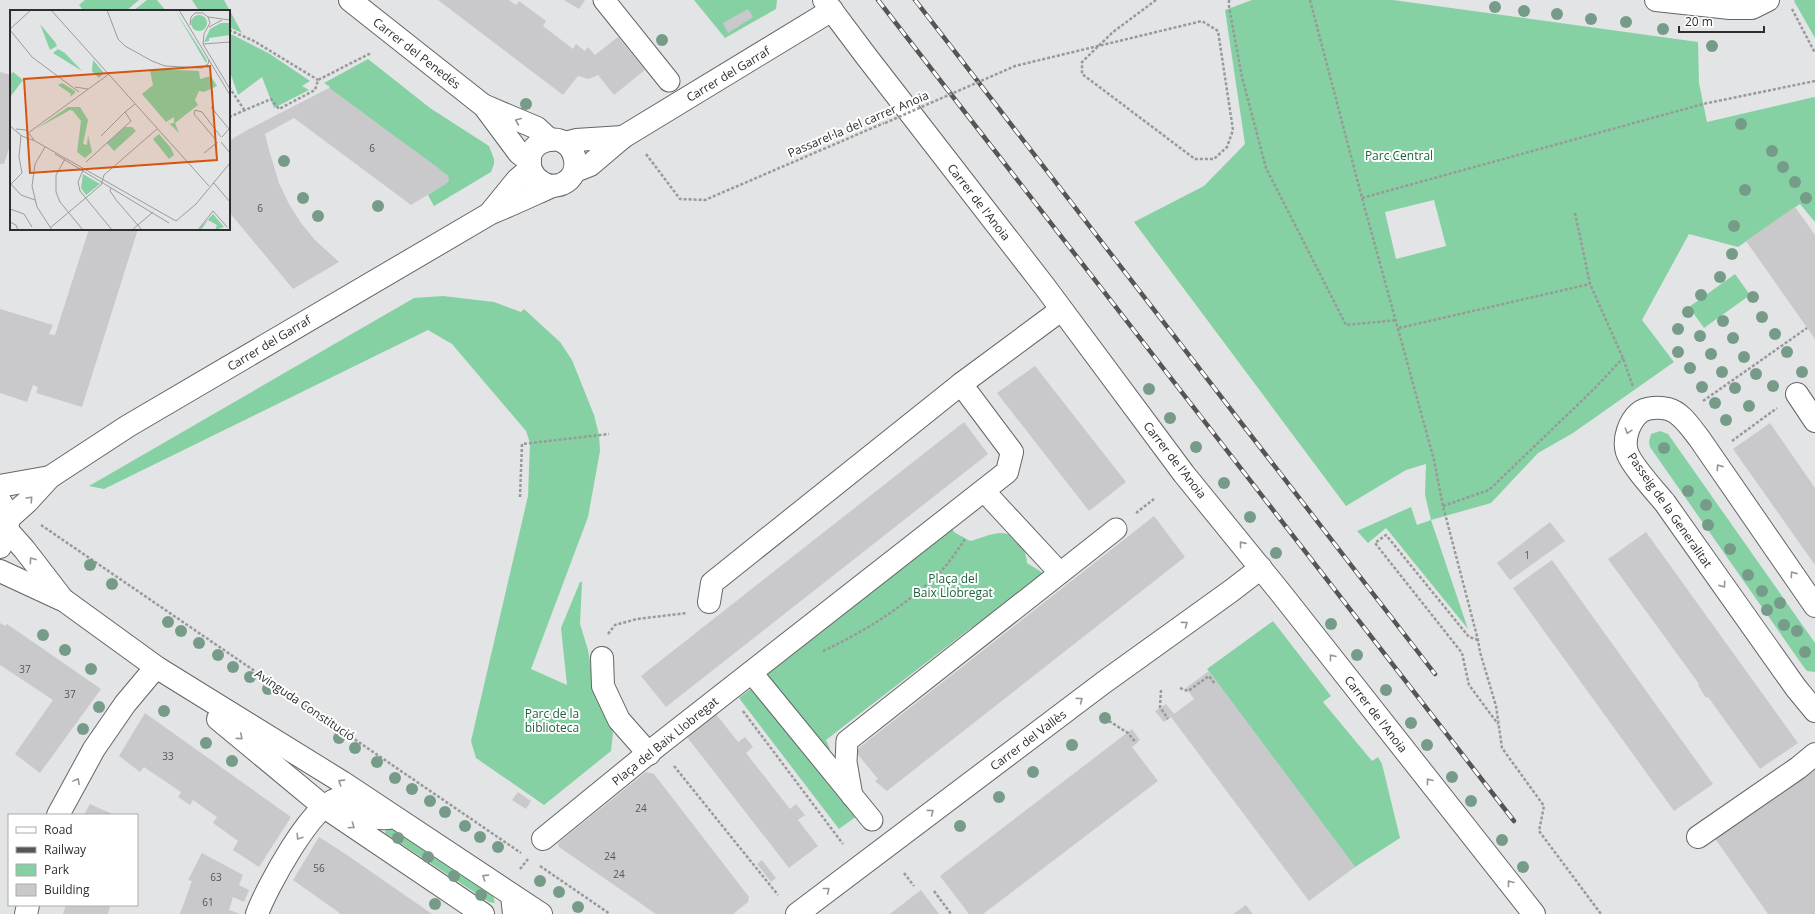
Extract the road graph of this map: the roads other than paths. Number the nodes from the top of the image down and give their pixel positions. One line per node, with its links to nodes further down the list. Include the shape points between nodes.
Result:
1 (350, 0): 7 (street, Carrer del Penedés)
2 (604, 0): 6 (street)
3 (1656, 0): 4 (street, via 1752,8)
4 (1768, 0)
5 (828, 5): 8 (street, Carrer del Garraf); 14 (street, Carrer de l'Anoia)
6 (668, 81)
7 (484, 106): 9 (street, Carrer del Penedés, one-way to 7, via 537,128); 10 (street, Carrer del Penedés)
8 (624, 137): 9 (street, Carrer del Garraf); 11 (street, Carrer del Garraf, via 590,165)
9 (558, 141): 10 (street, Carrer del Garraf, via 542,142 536,147); 11 (street, via 571,149 575,156)
10 (530, 165): 12 (street, via 538,181); 13 (street, Carrer del Garraf)
11 (575, 171): 12 (street, Carrer del Garraf, via 566,182)
12 (551, 186): 13 (street, Carrer del Garraf, via 536,195)
13 (490, 213): 18 (street, Carrer del Garraf, via 128,426)
14 (1061, 310): 15 (street); 23 (street, Carrer de l'Anoia, one-way to 14, via 1184,474)
15 (961, 384): 20 (street, Plaça del Baix Llobregat, via 1012,452 1007,472); 28 (street, via 712,583)
16 (1797, 394): 17 (street)
17 (1815, 421)
18 (50, 477): 19 (street, Carrer del Garraf); 21 (street, Carrer del Garraf, one-way to 18)
19 (0, 486)
20 (984, 491): 25 (street); 31 (street, Plaça del Baix Llobregat)
21 (7, 521): 26 (street, one-way to 21, via 24,549)
22 (1116, 528): 25 (street)
23 (1261, 568): 46 (street, Carrer del Vallès, one-way to 23, via 1097,687); 47 (street, Carrer de l'Anoia, one-way to 23)
24 (0, 571): 26 (street)
25 (1060, 573): 35 (street, via 847,741 846,762)
26 (65, 601): 30 (street)
27 (1815, 606): 32 (street, Passeig de la Generalitat, one-way to 32, via 1712,456 1679,414 1669,409 1654,408 1640,412 1630,425 1626,438 1627,452)
28 (702, 607)
29 (602, 658): 33 (street, via 603,686 619,720)
30 (156, 667): 36 (street, one-way to 36); 37 (street, one-way to 30, via 94,749 125,704); 38 (street, one-way to 30, via 335,778)
31 (752, 673): 33 (street, Plaça del Baix Llobregat); 35 (street)
32 (1815, 711)
33 (653, 750): 41 (street, Plaça del Baix Llobregat)
34 (1815, 754): 40 (street)
35 (852, 796): 39 (street)
36 (323, 806): 38 (street, via 339,799 372,817); 43 (street, one-way to 43, via 278,869); 44 (street, one-way to 44)
37 (59, 814)
38 (392, 817): 42 (street, one-way to 38)
39 (872, 820)
40 (1698, 837)
41 (543, 839)
42 (513, 904): 45 (street)
43 (257, 914)
44 (483, 914)
45 (540, 914)
46 (796, 914)
47 (1534, 914)

